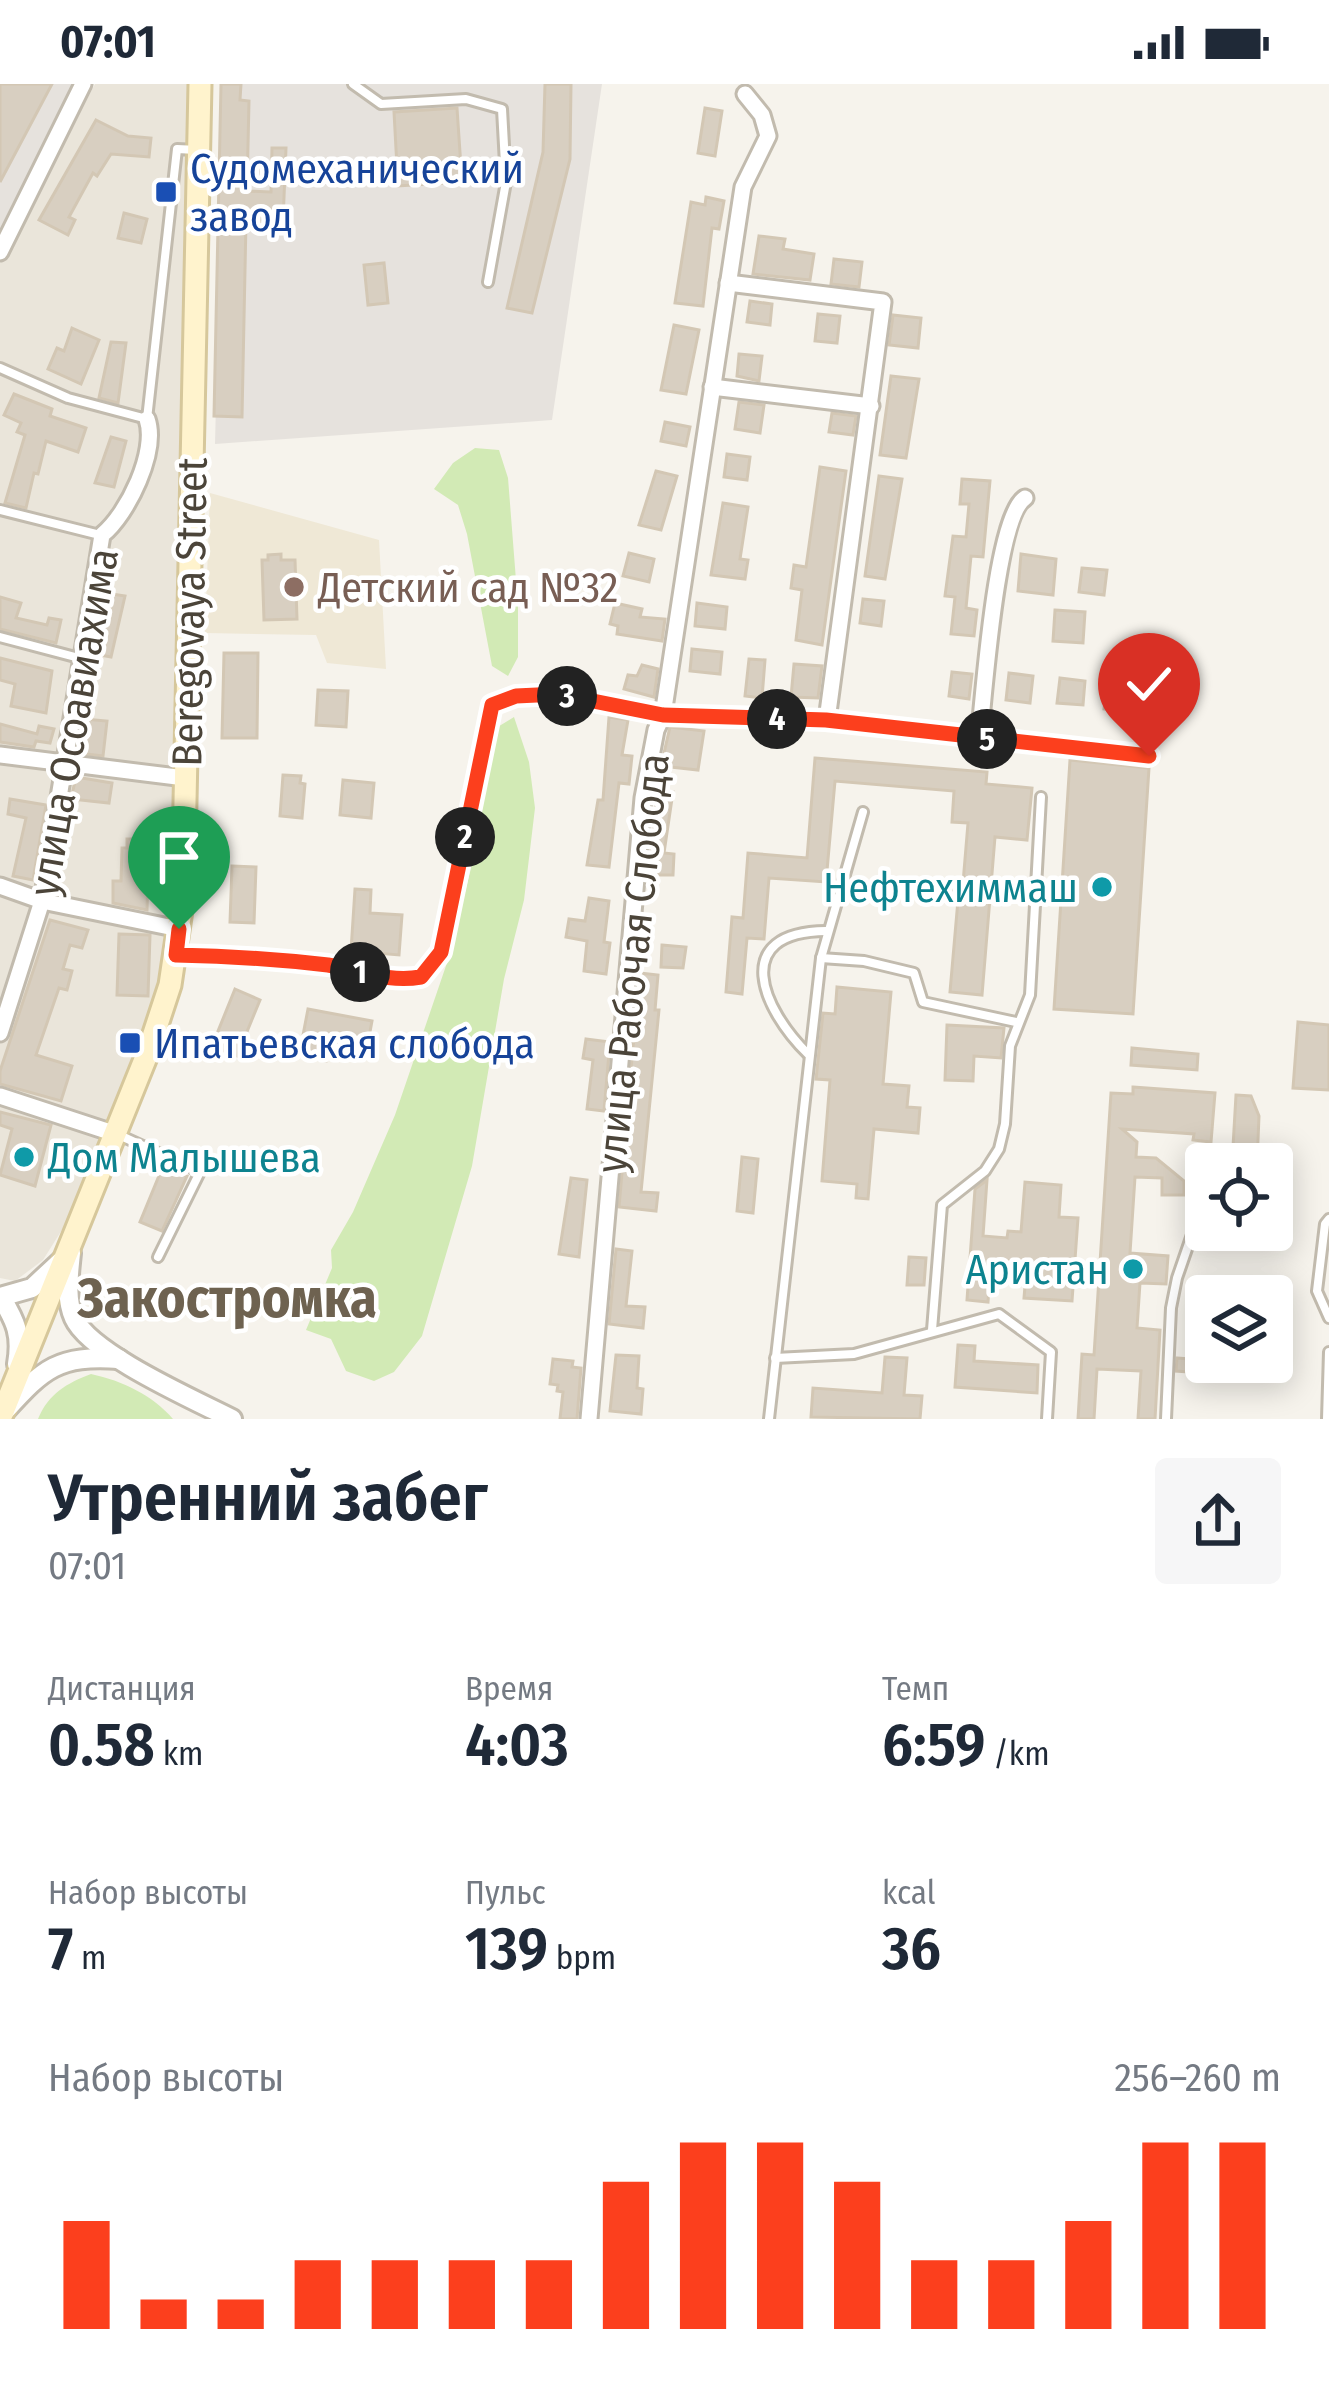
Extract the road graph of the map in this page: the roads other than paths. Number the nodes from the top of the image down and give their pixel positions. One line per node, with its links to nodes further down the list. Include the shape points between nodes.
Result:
1 (83, 84): 6 (street)
2 (200, 84): 5 (main road, Beregovaya Street)
3 (353, 84): 7 (lane, via 381,104 466,99 502,109 506,182)
4 (745, 94): 8 (street, улица Рабочая Слобода, via 768,136 743,187)
5 (199, 150): 12 (lane, via 177,149); 24 (main road, Beregovaya Street)
6 (0, 252)
7 (488, 282)
8 (728, 283): 10 (street, улица Рабочая Слобода); 11 (street, via 883,302)
9 (0, 368): 12 (lane, via 68,398)
10 (712, 387): 11 (street); 18 (street, улица Рабочая Слобода)
11 (871, 406): 19 (street)
12 (147, 419): 15 (street, улица Осоавиахима, via 153,435 136,483 119,521)
13 (1024, 498): 20 (street, via 1004,540)
14 (0, 510): 15 (lane)
15 (102, 535): 17 (street, улица Осоавиахима)
16 (0, 637): 17 (lane)
17 (79, 658): 23 (street, улица Осоавиахима)
18 (663, 715): 19 (street); 31 (street, via 558,694 492,705 441,952 421,977); 52 (street, улица Рабочая Слобода, via 643,798)
19 (826, 720): 20 (street)
20 (979, 739): 22 (street)
21 (0, 754): 23 (street)
22 (1149, 756)
23 (66, 766): 24 (street); 28 (street, улица Осоавиахима)
24 (185, 778): 29 (main road, Beregovaya Street)
25 (1041, 797): 33 (lane, via 1030,995)
26 (863, 812): 30 (lane)
27 (0, 886): 28 (street)
28 (42, 901): 29 (street); 34 (street, улица Осоавиахима)
29 (179, 929): 31 (main road, Beregovaya Street)
30 (826, 932): 32 (lane); 35 (lane, via 797,932 775,941 767,956 770,1007)
31 (176, 955): 37 (main road, Beregovaya Street)
32 (821, 958): 33 (lane, via 914,974 923,1002); 35 (lane)
33 (1016, 1022): 44 (lane, via 999,1149 942,1205)
34 (0, 1033)
35 (808, 1054): 46 (lane)
36 (0, 1096): 37 (street)
37 (116, 1134): 39 (main road, Beregovaya Street); 41 (lane, via 200,1172)
38 (1329, 1219): 43 (lane, via 1317,1291)
39 (71, 1248): 42 (street, Beregovaya Street, via 32,1288); 47 (street, via 75,1321); 49 (main road)
40 (1188, 1251): 55 (lane, via 1171,1308)
41 (158, 1257)
42 (1, 1297): 49 (street, via 21,1343)
43 (1329, 1318)
44 (932, 1330): 46 (lane, via 854,1354); 54 (lane, via 999,1314 1028,1333 1051,1352)
45 (1329, 1352): 56 (lane)
46 (775, 1358): 53 (lane)
47 (119, 1359): 48 (street); 49 (street, via 55,1364)
48 (168, 1386): 50 (street); 51 (street)
49 (1, 1417)
50 (194, 1419)
51 (232, 1419)
52 (589, 1419)
53 (769, 1419)
54 (1047, 1419)
55 (1166, 1419)
56 (1328, 1419)

